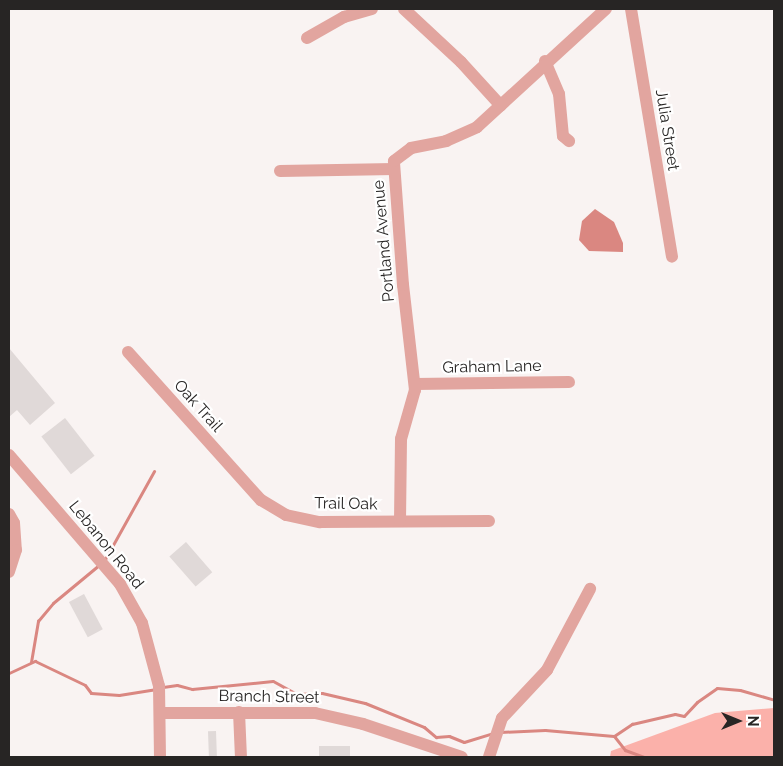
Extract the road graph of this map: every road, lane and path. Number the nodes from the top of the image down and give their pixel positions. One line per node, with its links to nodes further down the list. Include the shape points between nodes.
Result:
1 (372, 9): 5 (street, via 344,18)
2 (404, 9): 7 (street, via 461,62)
3 (606, 9): 6 (street, Portland Avenue)
4 (631, 9): 11 (street, Julia Street)
5 (307, 38)
6 (546, 61): 7 (street, Portland Avenue); 8 (street, via 559,94 563,136)
7 (501, 106): 9 (street, Portland Avenue, via 464,134 411,148 394,161)
8 (569, 141)
9 (394, 169): 10 (street); 14 (street, Portland Avenue)
10 (280, 171)
11 (672, 257)
12 (128, 352): 16 (street, Oak Trail)
13 (569, 382): 14 (street, Graham Lane)
14 (415, 384): 18 (street, Portland Avenue, via 414,402 401,439)
15 (9, 455): 23 (street, Lebanon Road, via 120,584 132,603 152,648)
16 (244, 482): 18 (street, Trail Oak, via 267,504 300,519)
17 (9, 514): 20 (street, via 14,523 16,550)
18 (400, 521): 19 (street)
19 (489, 521)
20 (9, 572)
21 (590, 589): 27 (street, via 547,670 502,718)
22 (239, 712): 23 (street, Branch Street); 25 (street); 26 (street, Branch Street, via 290,711 339,717)
23 (160, 713): 24 (street, Lebanon Road)
24 (160, 757)
25 (241, 757)
26 (462, 757)
27 (489, 757)

